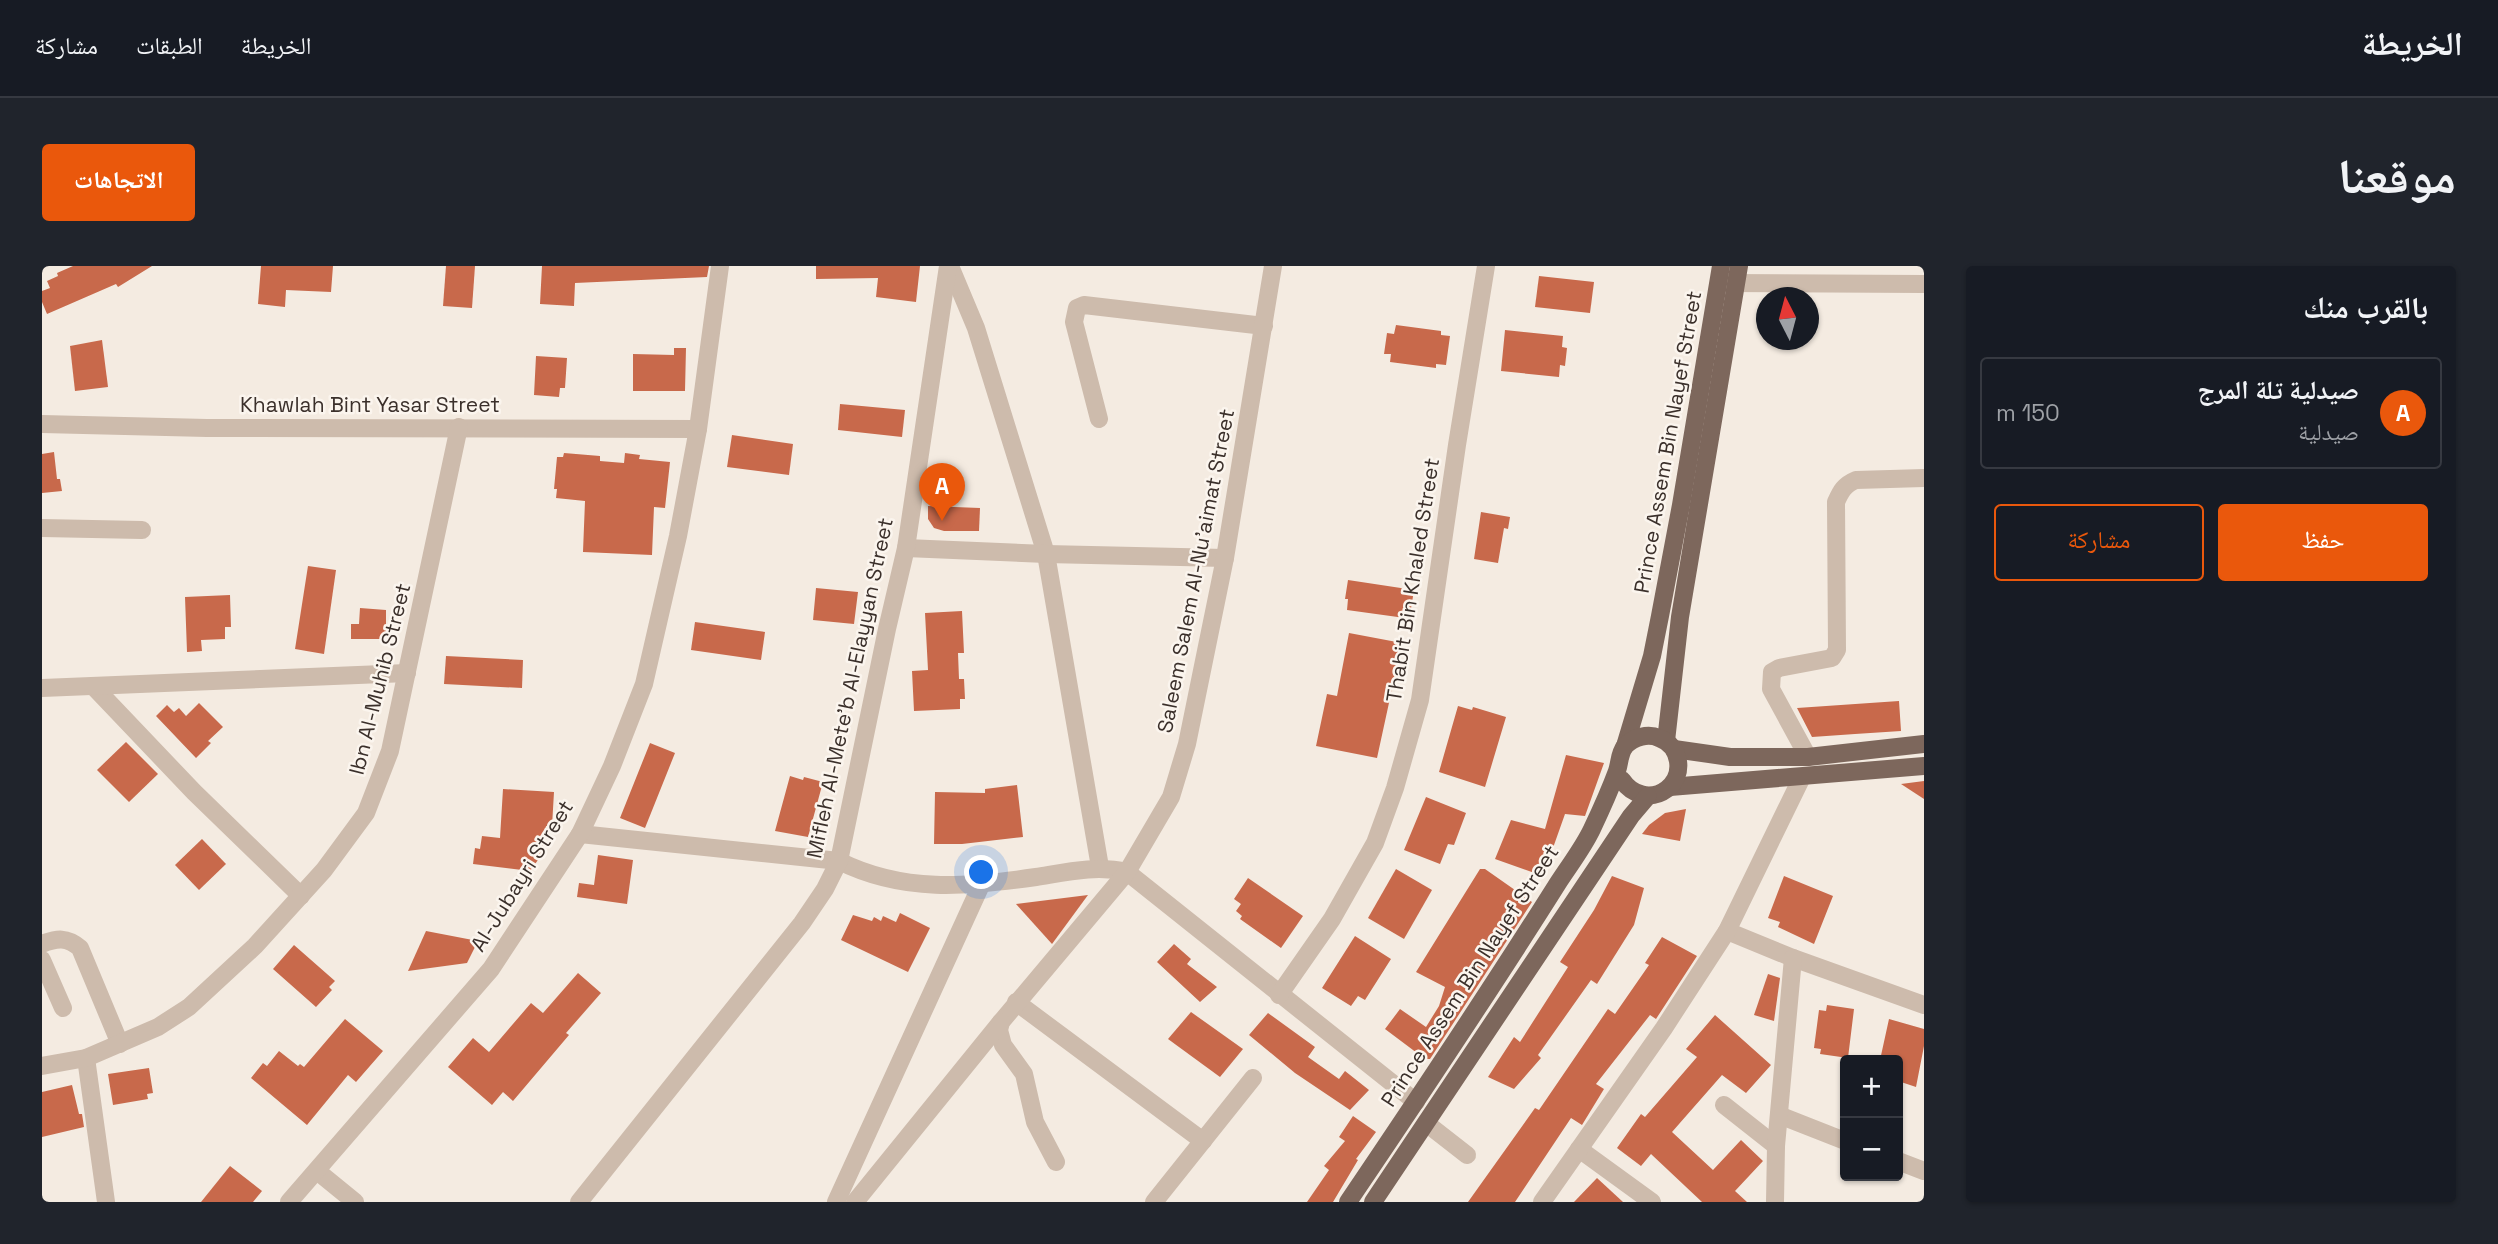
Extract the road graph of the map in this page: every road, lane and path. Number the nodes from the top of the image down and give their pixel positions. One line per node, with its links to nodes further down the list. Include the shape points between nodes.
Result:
1 (720, 266): 12 (street, Al-Jubayri Street)
2 (949, 266): 16 (street, Mifleh Al-Mete'b Al-Elayyan Street); 17 (street, via 976,328)
3 (1273, 266): 8 (street, Saleem Salem Al-Nu'aimat Street)
4 (1486, 266): 41 (street, Thabit Bin Khaled Street, via 1420,700 1376,842 1332,919)
5 (1739, 266): 6 (main road, Prince Assem Bin Nayef Street)
6 (1726, 278): 7 (street); 23 (main road, Prince Assem Bin Nayef Street, via 1680,617); 24 (main road, Prince Assem Bin Nayef Street, via 1652,656)
7 (1924, 284)
8 (1265, 326): 9 (street, via 1084,305 1077,308 1074,322); 18 (street, Saleem Salem Al-Nu'aimat Street)
9 (1099, 419)
10 (42, 424): 11 (street, Khawlah Bint Yasar Street)
11 (459, 428): 12 (street, Khawlah Bint Yasar Street); 19 (street, Ibn Al-Muhib Street)
12 (698, 429): 31 (street, Al-Jubayri Street, via 644,684)
13 (1924, 478): 25 (street, via 1856,480 1840,491 1836,502 1837,650 1832,657 1779,668 1770,679)
14 (42, 528): 15 (street)
15 (142, 530)
16 (906, 548): 17 (street); 32 (street, Mifleh Al-Mete'b Al-Elayyan Street)
17 (1046, 554): 18 (street); 33 (street)
18 (1225, 558): 34 (street, Saleem Salem Al-Nu'aimat Street, via 1187,744 1171,797)
19 (407, 673): 20 (street); 36 (street, Ibn Al-Muhib Street, via 390,751 366,813)
20 (94, 687): 21 (street); 36 (street)
21 (42, 688)
22 (1924, 744): 25 (main road)
23 (1670, 745): 24 (main road, via 1654,736 1642,736); 25 (main road, via 1730,757); 29 (main road, via 1679,769)
24 (1625, 746): 27 (main road)
25 (1808, 757)
26 (1924, 766): 28 (main road)
27 (1620, 774): 30 (main road, via 1630,790); 50 (main road, Prince Assem Bin Nayef Street, via 1591,831)
28 (1802, 777): 29 (main road); 37 (street)
29 (1670, 787): 30 (main road)
30 (1648, 796): 53 (main road, Prince Assem Bin Nayef Street)
31 (580, 834): 32 (street); 61 (street, Al-Jubayri Street, via 491,968)
32 (839, 861): 35 (street, via 866,874 895,880); 66 (street, Mifleh Al-Mete'b Al-Elayyan Street, via 802,923)
33 (1100, 867): 34 (street); 35 (street)
34 (1127, 872): 41 (street); 42 (street, Saleem Salem Al-Nu'aimat Street)
35 (981, 885): 67 (street)
36 (301, 896): 46 (street, Ibn Al-Muhib Street, via 189,1007)
37 (1727, 931): 39 (street); 57 (street)
38 (42, 944): 46 (street, via 70,940 80,948)
39 (1793, 958): 43 (street); 52 (street)
40 (42, 960): 44 (street)
41 (1279, 995): 50 (street)
42 (1016, 1002): 45 (street, Saleem Salem Al-Nu'aimat Street); 55 (street)
43 (1924, 1005)
44 (63, 1008)
45 (1001, 1022): 59 (street, via 1000,1038 1024,1074 1035,1122); 68 (street, Saleem Salem Al-Nu'aimat Street)
46 (120, 1044): 47 (street, Ibn Al-Muhib Street)
47 (86, 1058): 48 (street, Ibn Al-Muhib Street); 63 (street)
48 (42, 1066)
49 (1254, 1078): 55 (street)
50 (1416, 1102): 70 (main road, Prince Assem Bin Nayef Street)
51 (1724, 1105): 56 (street)
52 (1779, 1115): 54 (street); 56 (street)
53 (1426, 1123): 58 (street); 71 (main road, Prince Assem Bin Nayef Street)
54 (1840, 1139)
55 (1203, 1141): 69 (street)
56 (1776, 1146): 74 (street)
57 (1579, 1149): 72 (street); 73 (street)
58 (1466, 1155)
59 (1056, 1162)
60 (1903, 1163): 62 (street)
61 (317, 1171): 64 (street, Al-Jubayri Street); 65 (street)
62 (1924, 1171)
63 (106, 1202)
64 (289, 1202)
65 (355, 1202)
66 (579, 1202)
67 (836, 1202)
68 (855, 1202)
69 (1154, 1202)
70 (1348, 1202)
71 (1373, 1202)
72 (1542, 1202)
73 (1652, 1202)
74 (1775, 1202)

